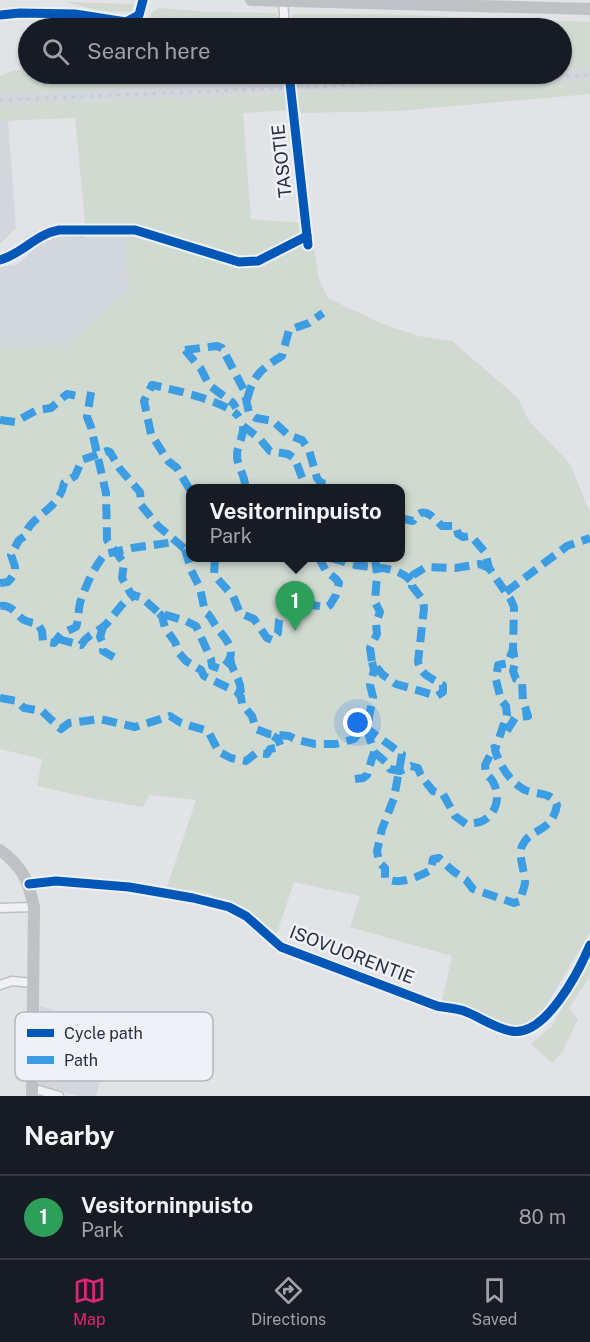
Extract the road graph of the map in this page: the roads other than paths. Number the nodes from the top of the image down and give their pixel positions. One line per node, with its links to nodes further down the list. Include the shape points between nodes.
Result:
1 (144, 0): 8 (street, via 138,15)
2 (251, 0): 3 (main road)
3 (283, 1): 4 (main road); 9 (street)
4 (377, 2): 5 (main road)
5 (590, 9)
6 (0, 15): 7 (street, via 75,14)
7 (104, 18)
8 (132, 18)
9 (284, 18)
10 (290, 84): 12 (street, TASOTIE)
11 (82, 232): 13 (street, via 48,232)
12 (308, 244)
13 (0, 260)
14 (0, 850): 15 (main road, via 19,866)
15 (29, 884): 16 (main road); 18 (street, ISOVUORENTIE, via 56,881 129,887 229,907 246,916 281,947 437,1006 463,1010 512,1032 533,1028 547,1016)
16 (34, 907): 17 (street); 19 (main road)
17 (0, 908)
18 (590, 945)
19 (33, 983): 20 (street, via 12,981); 21 (main road)
20 (0, 985)
21 (33, 1012)
22 (32, 1092): 23 (street)
23 (58, 1096)

